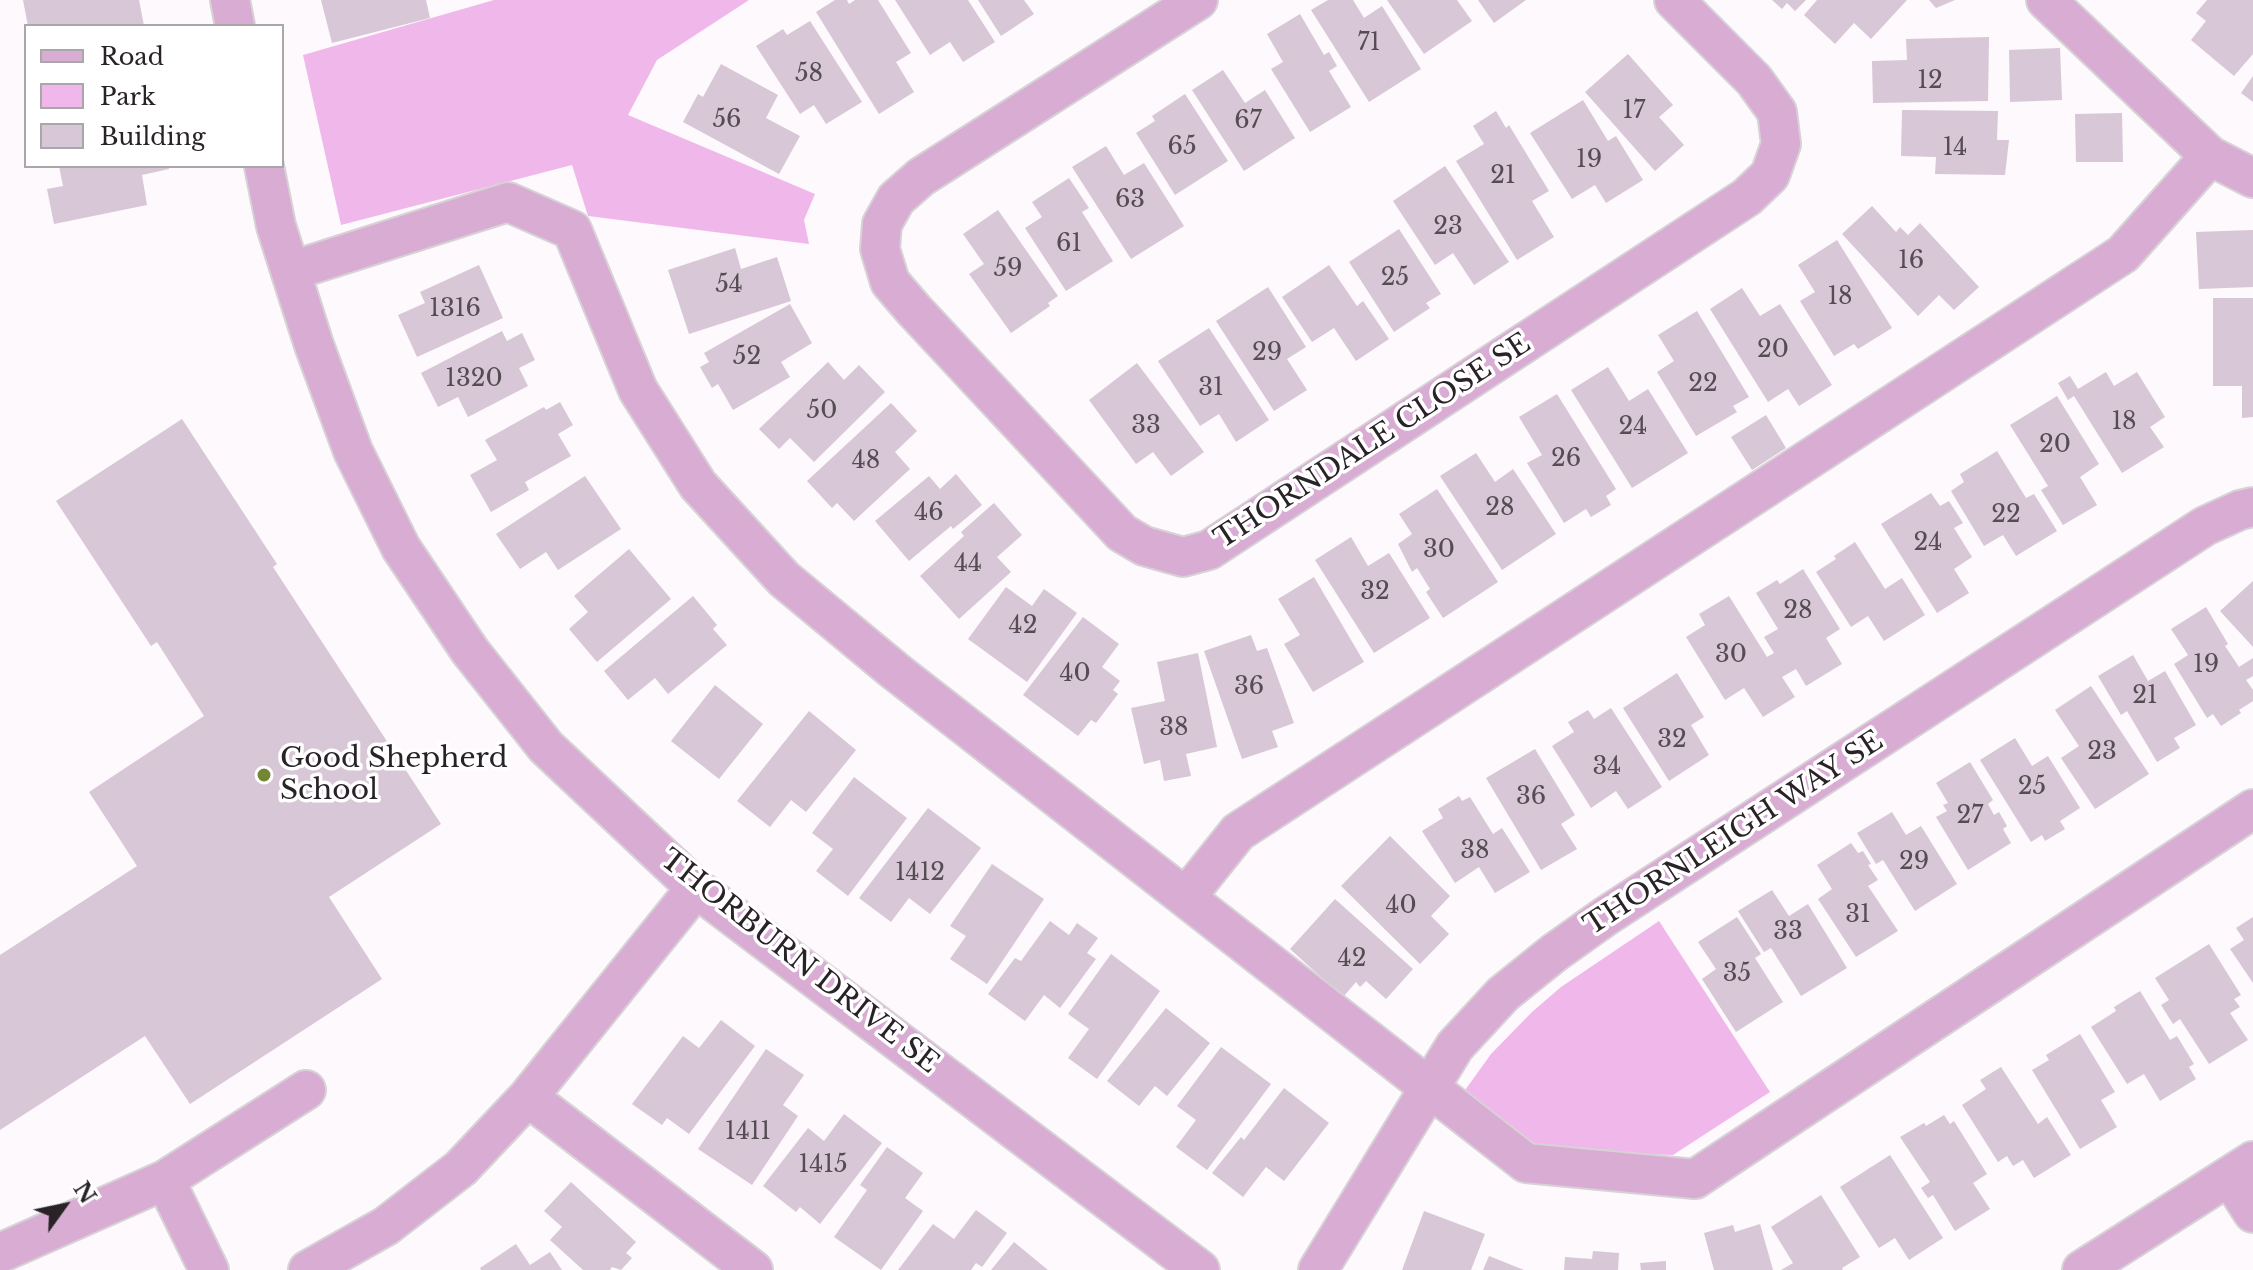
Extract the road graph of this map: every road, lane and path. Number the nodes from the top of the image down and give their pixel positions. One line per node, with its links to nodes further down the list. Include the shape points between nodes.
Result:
1 (230, 0): 5 (street)
2 (1198, 0): 3 (street, THORNDALE CLOSE SE, via 921,177 896,199 882,224 880,249 890,282 1122,533 1144,546 1183,557 1209,550 1747,197 1770,175 1781,144 1777,112 1754,80)
3 (1674, 0)
4 (2046, 0): 6 (street)
5 (235, 24)
6 (2210, 156): 8 (street); 13 (street, via 2123,254 1238,832)
7 (264, 168): 9 (street, THORBURN DRIVE SE)
8 (2253, 178)
9 (291, 271): 12 (street, THORBURN DRIVE SE, via 353,451 401,548 470,651 546,747); 13 (street, via 508,202 572,230 638,390 698,485 784,579)
10 (2253, 507): 14 (street, THORNLEIGH WAY SE, via 2205,526 1580,934 1503,994 1455,1046)
11 (2253, 809): 14 (street, via 1695,1179 1526,1163)
12 (696, 888): 16 (street); 24 (street, THORBURN DRIVE SE)
13 (1186, 897): 14 (street)
14 (1431, 1086): 25 (street, THORNLEIGH WAY SE)
15 (306, 1090): 18 (street)
16 (528, 1097): 22 (street, via 461,1168 386,1226); 23 (street)
17 (2241, 1169): 19 (street); 26 (street)
18 (165, 1180): 20 (street); 21 (street)
19 (2253, 1213)
20 (0, 1253)
21 (209, 1270)
22 (308, 1270)
23 (753, 1270)
24 (1200, 1270)
25 (1318, 1270)
26 (2082, 1270)

